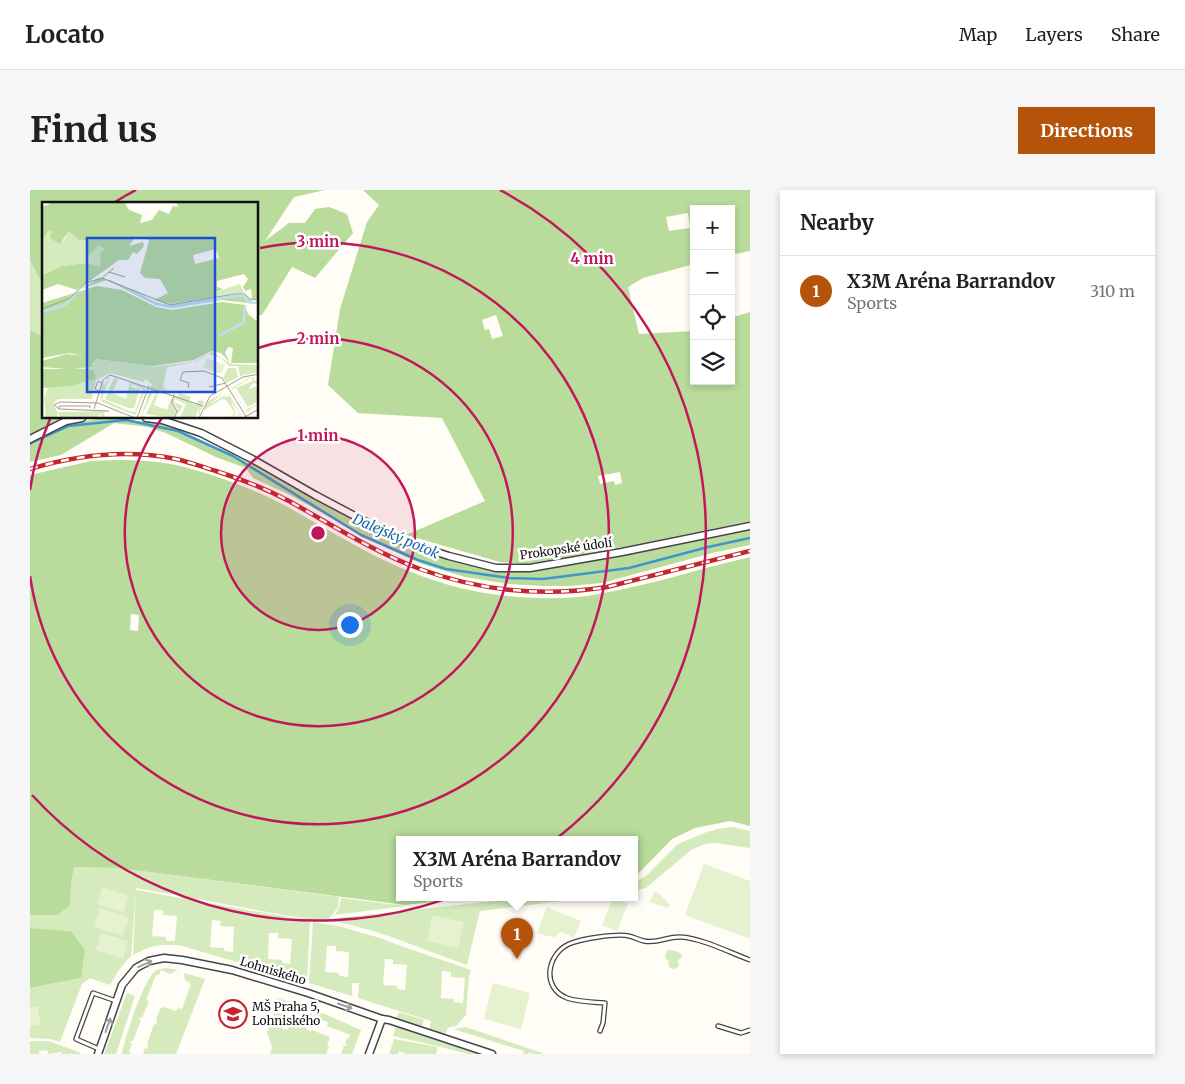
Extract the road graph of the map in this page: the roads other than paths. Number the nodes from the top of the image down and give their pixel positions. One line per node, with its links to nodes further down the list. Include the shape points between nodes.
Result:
1 (77, 419): 3 (street)
2 (154, 419): 4 (street, Prokopské údolí, via 201,433 402,541 496,568 530,568)
3 (30, 439)
4 (750, 526)
5 (750, 960): 10 (lane, via 679,937 654,942 614,935 570,943 551,962 549,972 553,987 565,997 605,1003)
6 (116, 1001): 7 (street, Lohniského, one-way to 7, via 122,985 136,968 148,961 164,958 232,970); 11 (street, Lohniského, one-way to 6); 11 (lane, via 93,993 76,1039)
7 (382, 1019): 12 (street); 13 (street, Lohniského)
8 (718, 1026): 9 (lane, via 741,1033)
9 (750, 1030)
10 (600, 1032)
11 (99, 1052)
12 (369, 1054)
13 (492, 1054)

